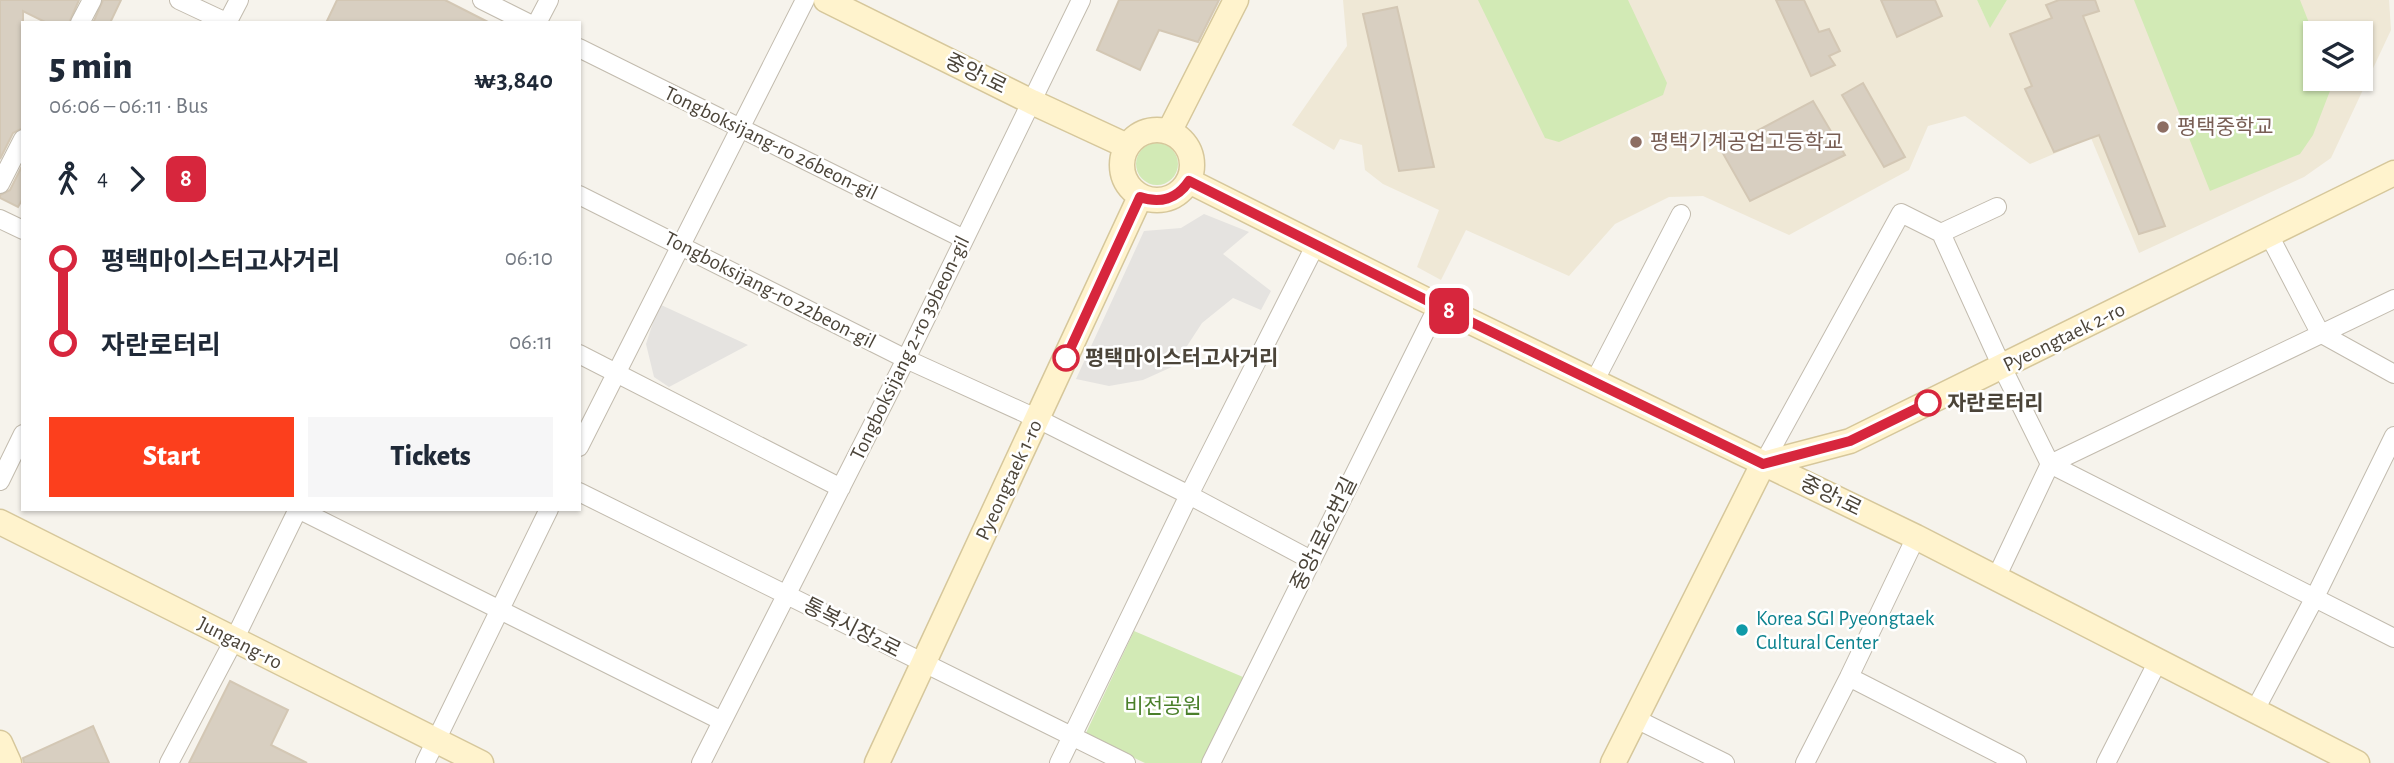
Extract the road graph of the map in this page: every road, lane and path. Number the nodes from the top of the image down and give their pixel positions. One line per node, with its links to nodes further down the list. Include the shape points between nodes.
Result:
1 (92, 0): 10 (street)
2 (179, 0): 11 (street)
3 (239, 0): 12 (street)
4 (482, 0): 13 (street)
5 (549, 0): 14 (street)
6 (805, 0): 17 (street)
7 (827, 0): 16 (street, 중앙1로)
8 (1081, 0): 16 (street, Tongboksijang 2-ro 39beon-gil)
9 (1236, 0): 18 (street)
10 (81, 21)
11 (223, 21)
12 (228, 21)
13 (524, 21)
14 (538, 21)
15 (581, 49): 17 (street, Tongboksijang-ro 26beon-gil)
16 (1032, 102): 20 (street, 중앙1로); 32 (street, Tongboksijang 2-ro 39beon-gil)
17 (741, 128): 32 (street, Tongboksijang-ro 26beon-gil); 33 (street)
18 (1169, 132): 20 (street, via 1150,131); 22 (street, via 1190,153)
19 (21, 143): 23 (street)
20 (1127, 146): 25 (street, via 1122,174)
21 (2394, 173): 31 (street, Pyeongtaek 2-ro)
22 (1189, 181): 25 (street, via 1168,199); 34 (street, 중앙1로)
23 (0, 184)
24 (581, 196): 33 (street, Tongboksijang-ro 22beon-gil)
25 (1140, 197): 44 (street, Pyeongtaek 1-ro)
26 (1997, 207): 30 (street)
27 (1681, 214): 43 (street)
28 (0, 219): 29 (street)
29 (21, 229)
30 (1941, 233): 40 (street); 48 (street, via 1902,213)
31 (2269, 235): 37 (street); 40 (street, Pyeongtaek 2-ro)
32 (964, 239): 39 (street, Tongboksijang 2-ro 39beon-gil)
33 (681, 244): 39 (street, Tongboksijang-ro 22beon-gil); 41 (street)
34 (1316, 244): 36 (street, 중앙1로); 53 (street)
35 (2394, 299): 37 (street)
36 (1438, 306): 43 (street, 중앙1로); 60 (street, 중앙1로62번길)
37 (2320, 333): 42 (street); 49 (street)
38 (581, 355): 41 (street)
39 (906, 359): 44 (street, Tongboksijang-ro 22beon-gil); 51 (street, Tongboksijang 2-ro 39beon-gil)
40 (2002, 368): 48 (street, Pyeongtaek 2-ro, via 1850,441); 49 (street)
41 (617, 372): 47 (street); 51 (street)
42 (2394, 374)
43 (1594, 382): 48 (street, 중앙1로)
44 (1038, 419): 53 (street, Tongboksijang-ro 22beon-gil); 68 (street, Pyeongtaek 1-ro)
45 (2394, 436): 63 (street)
46 (21, 438): 50 (street)
47 (581, 443)
48 (1763, 464): 59 (street, 중앙1로); 72 (street)
49 (2050, 464): 61 (street); 63 (street)
50 (0, 481)
51 (841, 488): 62 (street, Tongboksijang 2-ro 39beon-gil)
52 (581, 493): 62 (street, 통복시장2로)
53 (1189, 495): 60 (street, Tongboksijang-ro 22beon-gil); 73 (street)
54 (297, 511): 66 (street)
55 (302, 511): 64 (street)
56 (548, 511): 64 (street)
57 (0, 522): 66 (street, Jungang-ro)
58 (0, 537): 66 (street, Jungang-ro)
59 (1916, 537): 61 (street, 중앙1로); 69 (street)
60 (1311, 560): 83 (street, 중앙1로62번길)
61 (1996, 578): 67 (street, 중앙1로)
62 (787, 594): 68 (street, 통복시장2로); 71 (street, Tongboksijang 2-ro 39beon-gil)
63 (2314, 598): 65 (street); 70 (street)
64 (499, 611): 71 (street); 75 (street)
65 (2394, 638)
66 (231, 645): 75 (street, Jungang-ro); 77 (street)
67 (2158, 661): 70 (street, 중앙1로); 89 (street)
68 (923, 664): 73 (street, 통복시장2로); 80 (street, Pyeongtaek 1-ro)
69 (1849, 677): 87 (street); 88 (street)
70 (2255, 710): 90 (street, 중앙1로)
71 (722, 721): 79 (street, Tongboksijang 2-ro 39beon-gil)
72 (1642, 722): 84 (street); 85 (street); 86 (street)
73 (1072, 738): 81 (street); 82 (street, 통복시장2로)
74 (0, 743): 76 (street)
75 (436, 755): 78 (street, Jungang-ro)
76 (9, 763)
77 (169, 763)
78 (481, 763)
79 (701, 763)
80 (877, 763)
81 (1059, 763)
82 (1126, 763)
83 (1211, 763)
84 (1613, 763)
85 (1629, 763)
86 (1725, 763)
87 (1805, 763)
88 (2017, 763)
89 (2106, 763)
90 (2357, 763)

